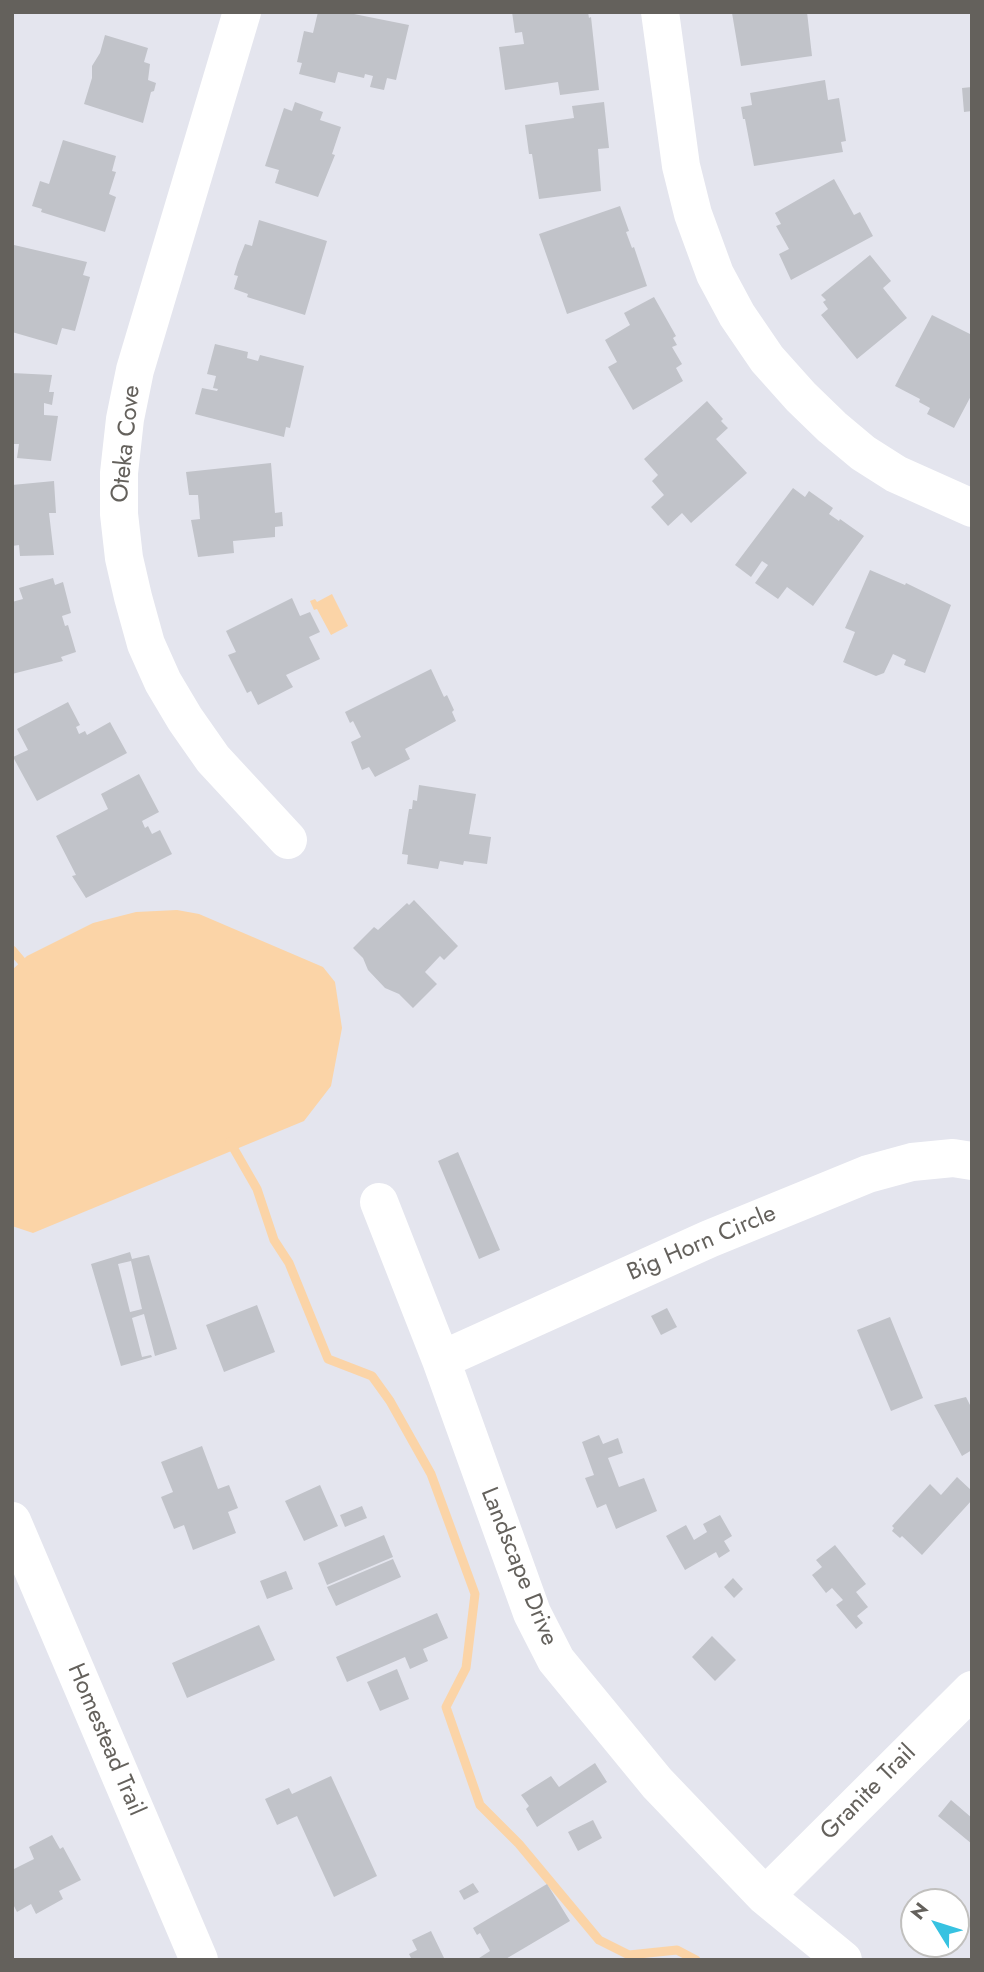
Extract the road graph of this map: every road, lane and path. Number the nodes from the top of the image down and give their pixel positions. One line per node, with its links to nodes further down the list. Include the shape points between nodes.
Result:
1 (242, 12): 4 (street, Oteka Cove, via 135,369 125,419 119,514 133,597 163,682 213,759)
2 (660, 12): 3 (street, via 681,166 693,214 715,274 737,315 801,397 863,453 896,474)
3 (972, 508)
4 (288, 841)
5 (972, 1161): 7 (street, Big Horn Circle, via 912,1162 868,1174 709,1239)
6 (379, 1202): 7 (street, Landscape Drive)
7 (441, 1360): 10 (street, Landscape Drive, via 532,1613 556,1660 657,1783)
8 (12, 1521): 11 (street, Homestead Trail)
9 (972, 1690): 10 (street, Granite Trail)
10 (765, 1896): 12 (street, Landscape Drive)
11 (199, 1960)
12 (843, 1960)

